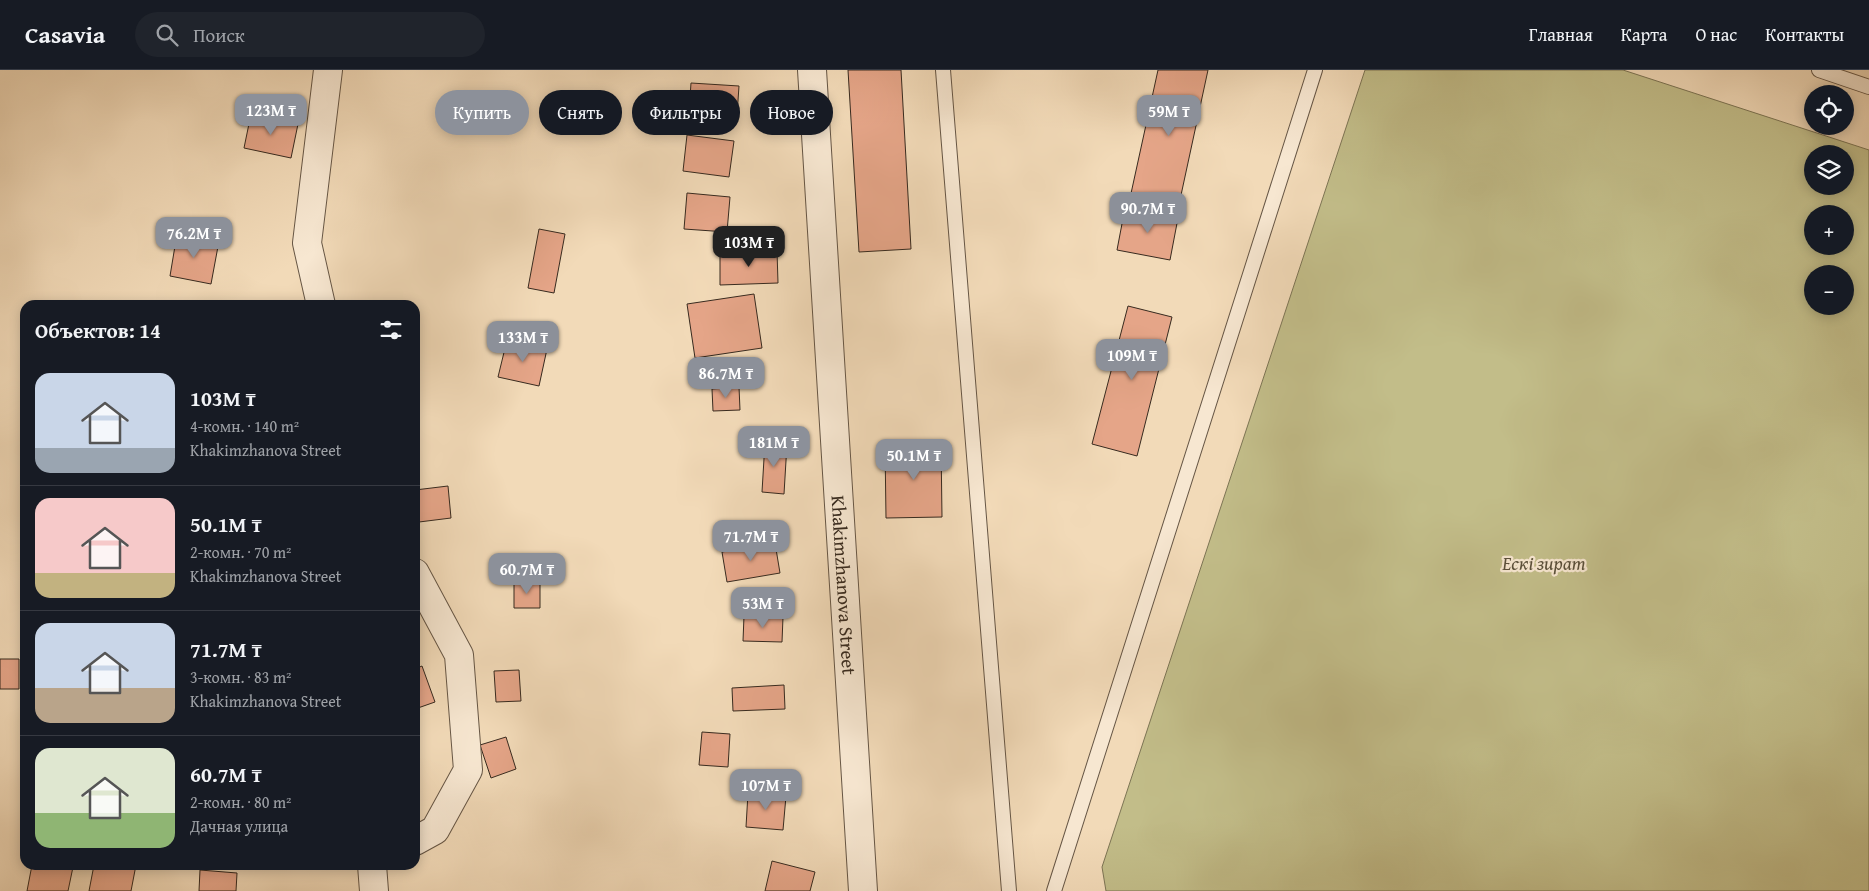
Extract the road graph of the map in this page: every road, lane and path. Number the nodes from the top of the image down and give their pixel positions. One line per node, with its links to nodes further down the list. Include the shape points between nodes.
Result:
1 (328, 70): 7 (street, via 307,243)
2 (812, 70): 12 (street, Khakimzhanova Street)
3 (943, 70): 13 (lane)
4 (1316, 70): 14 (lane)
5 (1819, 70): 6 (lane)
6 (1869, 87)
7 (320, 300)
8 (420, 582): 9 (street, via 459,655 468,770 435,830)
9 (420, 839)
10 (372, 870): 11 (street)
11 (374, 891)
12 (863, 891)
13 (1008, 891)
14 (1054, 891)

